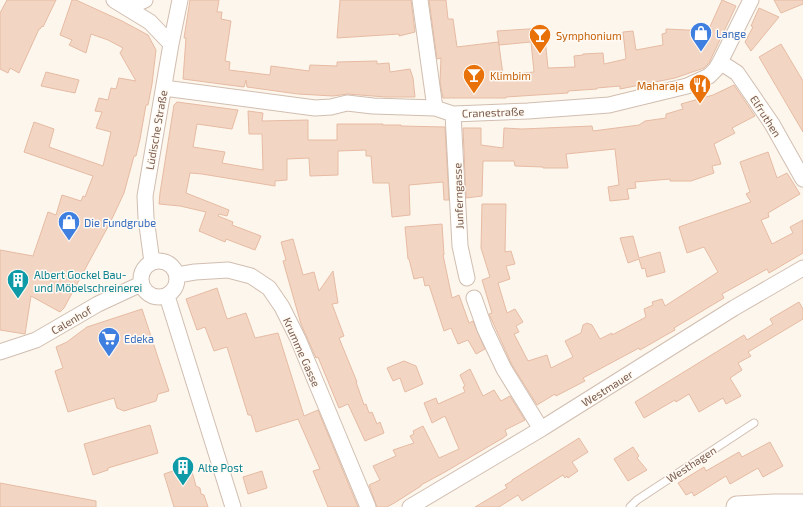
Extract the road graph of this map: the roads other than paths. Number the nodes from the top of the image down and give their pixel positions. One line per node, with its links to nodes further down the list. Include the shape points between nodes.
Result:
1 (145, 0): 5 (street)
2 (180, 0): 6 (street, Lüdische Straße)
3 (420, 0): 9 (street)
4 (751, 0): 7 (street, Cranestraße)
5 (120, 3): 6 (street, via 150,22)
6 (170, 44): 8 (street, Lüdische Straße)
7 (720, 62): 10 (street, Cranestraße, via 709,76 687,86 609,105); 11 (street, Elfruthen, via 737,73 772,124)
8 (164, 88): 9 (street, Cranestraße, via 315,108 347,103); 12 (street, Lüdische Straße, via 145,196)
9 (435, 108): 10 (street, Cranestraße)
10 (453, 114): 15 (street, Junferngasse, via 460,246)
11 (803, 178)
12 (152, 262): 14 (street, via 162,261 172,266); 16 (street, via 142,271)
13 (803, 268): 21 (street, Westmauer, via 734,308)
14 (177, 275): 17 (street, via 177,283); 24 (street, Krumme Gasse, via 228,270 251,276 269,288 298,339)
15 (467, 278)
16 (141, 284): 17 (street, via 147,293 156,298); 19 (street, Calenhof, via 98,304 36,340)
17 (167, 296): 23 (street)
18 (474, 298): 21 (street, via 485,330 504,369)
19 (0, 352)
20 (754, 423): 26 (lane, Westhagen)
21 (541, 429): 25 (street, Westmauer)
22 (803, 505): 27 (main road)
23 (233, 507)
24 (368, 507)
25 (410, 507)
26 (630, 507)
27 (737, 507)

